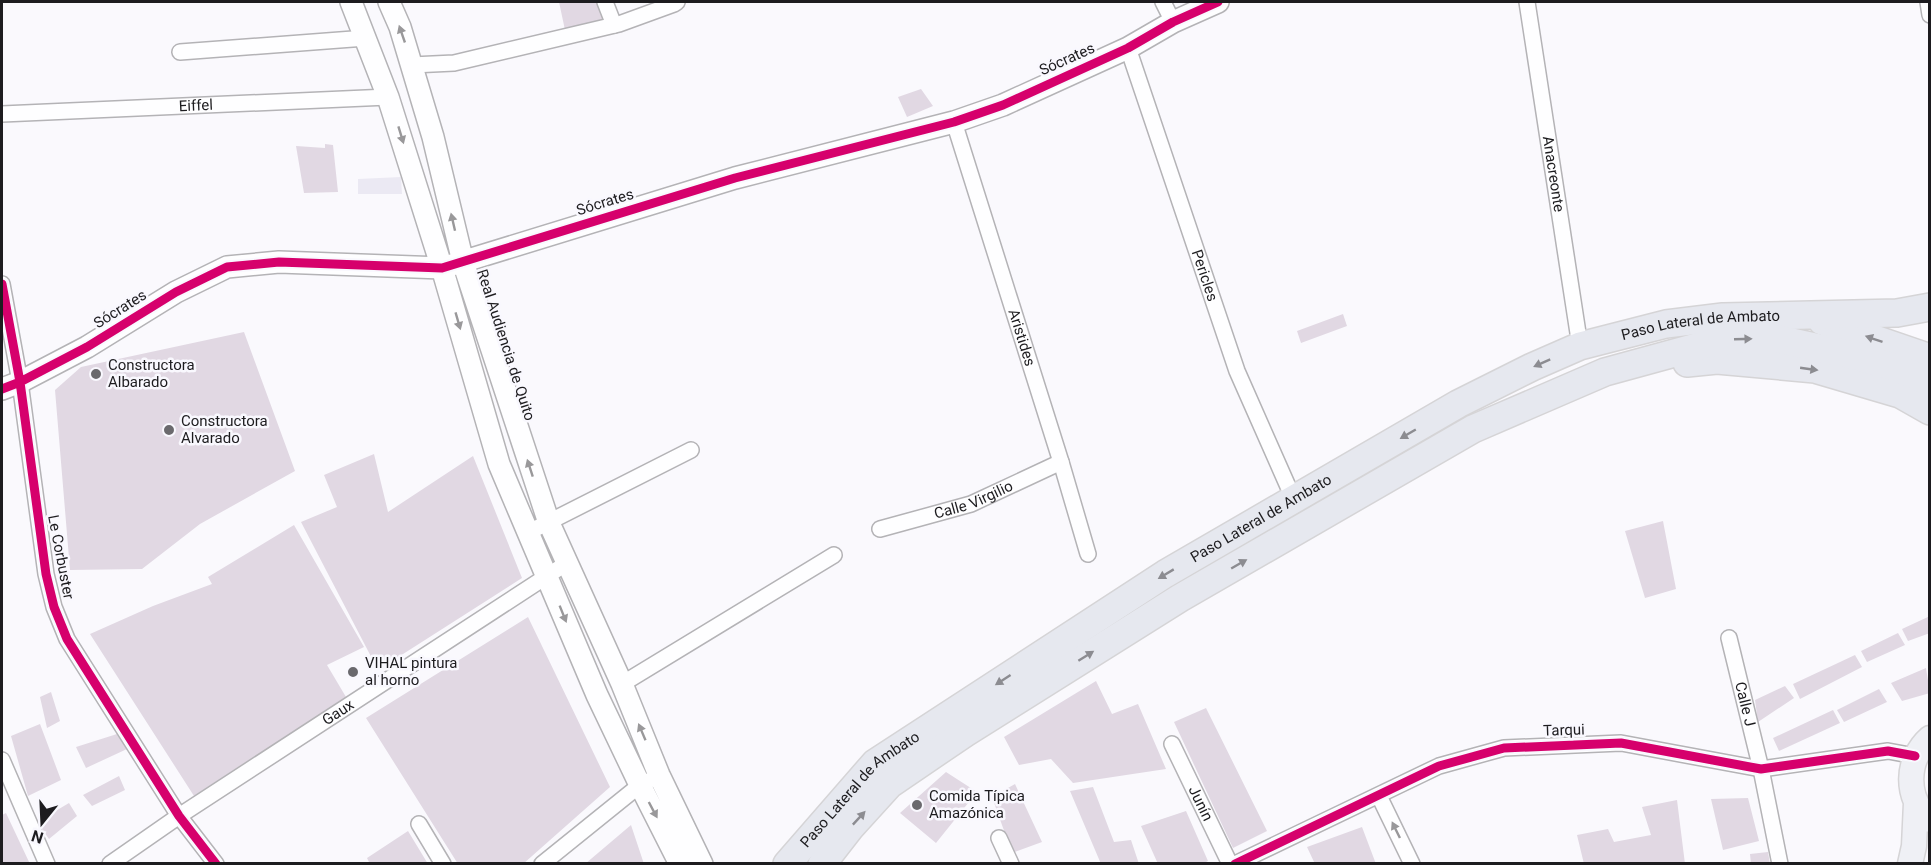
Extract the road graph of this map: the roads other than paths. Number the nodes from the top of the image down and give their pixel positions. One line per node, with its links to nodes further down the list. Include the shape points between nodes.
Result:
1 (351, 2): 12 (main road, Real Audiencia de Quito)
2 (389, 2): 15 (main road, Real Audiencia de Quito, one-way to 2)
3 (605, 2): 11 (street)
4 (677, 2): 11 (street)
5 (1163, 2): 10 (street)
6 (1218, 2): 10 (main road, Sócrates)
7 (1527, 2): 24 (street, Anacreonte)
8 (1928, 2): 9 (street)
9 (1929, 15)
10 (1173, 22): 13 (main road, Sócrates)
11 (614, 25): 15 (street, via 454,63)
12 (366, 38): 14 (street); 16 (main road, Real Audiencia de Quito)
13 (1128, 48): 18 (main road, Sócrates, via 1002,105); 32 (street, Pericles, via 1238,370)
14 (180, 52)
15 (412, 65): 19 (main road, Real Audiencia de Quito, one-way to 15)
16 (388, 96): 17 (street, Eiffel); 20 (main road, Real Audiencia de Quito, one-way to 20)
17 (2, 114)
18 (954, 122): 19 (main road, Sócrates, via 735,178); 31 (street, Aristides)
19 (463, 262): 20 (main road, Sócrates); 33 (main road, Real Audiencia de Quito, one-way to 19)
20 (442, 268): 28 (main road, Sócrates, via 279,262 227,267); 35 (main road, Real Audiencia de Quito, one-way to 35, via 499,464)
21 (2, 284): 28 (street, Le Corbuster)
22 (1929, 307): 23 (highway, Paso Lateral de Ambato, via 1897,313)
23 (1804, 314): 24 (highway, Paso Lateral de Ambato, via 1666,324); 25 (highway, one-way to 23)
24 (1580, 346): 32 (highway, Paso Lateral de Ambato, one-way to 32, via 1458,404)
25 (1929, 358)
26 (1605, 372): 27 (highway, one-way to 27, via 1711,343 1778,339 1856,356); 29 (highway, one-way to 29, via 1717,360 1815,369 1900,394); 61 (highway, Paso Lateral de Ambato, one-way to 26, via 890,784 1116,637 1473,429)
27 (1929, 382)
28 (10, 386): 50 (street, Le Corbuster, via 54,607 67,639)
29 (1929, 411)
30 (691, 450): 33 (street)
31 (1061, 462): 34 (street, Calle Virgilio, via 971,504); 36 (street, Aristides)
32 (1294, 500): 60 (highway, Paso Lateral de Ambato, one-way to 60, via 1165,574 875,764)
33 (549, 523): 35 (street); 38 (main road, Real Audiencia de Quito)
34 (880, 529)
35 (529, 532): 39 (main road, Real Audiencia de Quito)
36 (1088, 554)
37 (834, 555): 41 (street)
38 (567, 563): 39 (street, Gaux); 41 (main road, Real Audiencia de Quito)
39 (548, 575): 47 (main road, Real Audiencia de Quito, one-way to 47); 50 (street, Gaux)
40 (1730, 638): 45 (street, Calle J)
41 (622, 684): 46 (main road, Real Audiencia de Quito, one-way to 41)
42 (1172, 744): 63 (street, Junín)
43 (1922, 747): 45 (street, Tarqui); 49 (main road, via 1911,772 1911,788)
44 (2, 759): 54 (street)
45 (1761, 769): 48 (street, Tarqui, via 1621,743 1504,748 1439,766); 66 (street, Calle J)
46 (659, 775): 47 (street); 53 (main road, Real Audiencia de Quito)
47 (640, 785): 53 (main road, Real Audiencia de Quito, one-way to 53); 58 (street)
48 (1379, 796): 64 (street, Tarqui); 65 (street, one-way to 48)
49 (1923, 812): 67 (main road)
50 (179, 816): 55 (street, Gaux); 56 (street, Le Corbuster)
51 (419, 824): 57 (street)
52 (999, 838): 62 (street)
53 (682, 853): 59 (main road, Real Audiencia de Quito)
54 (47, 864)
55 (110, 864)
56 (216, 864)
57 (443, 864)
58 (542, 864)
59 (702, 864)
60 (787, 864)
61 (822, 864)
62 (1011, 864)
63 (1230, 864)
64 (1235, 864)
65 (1412, 864)
66 (1780, 864)
67 (1910, 864)

